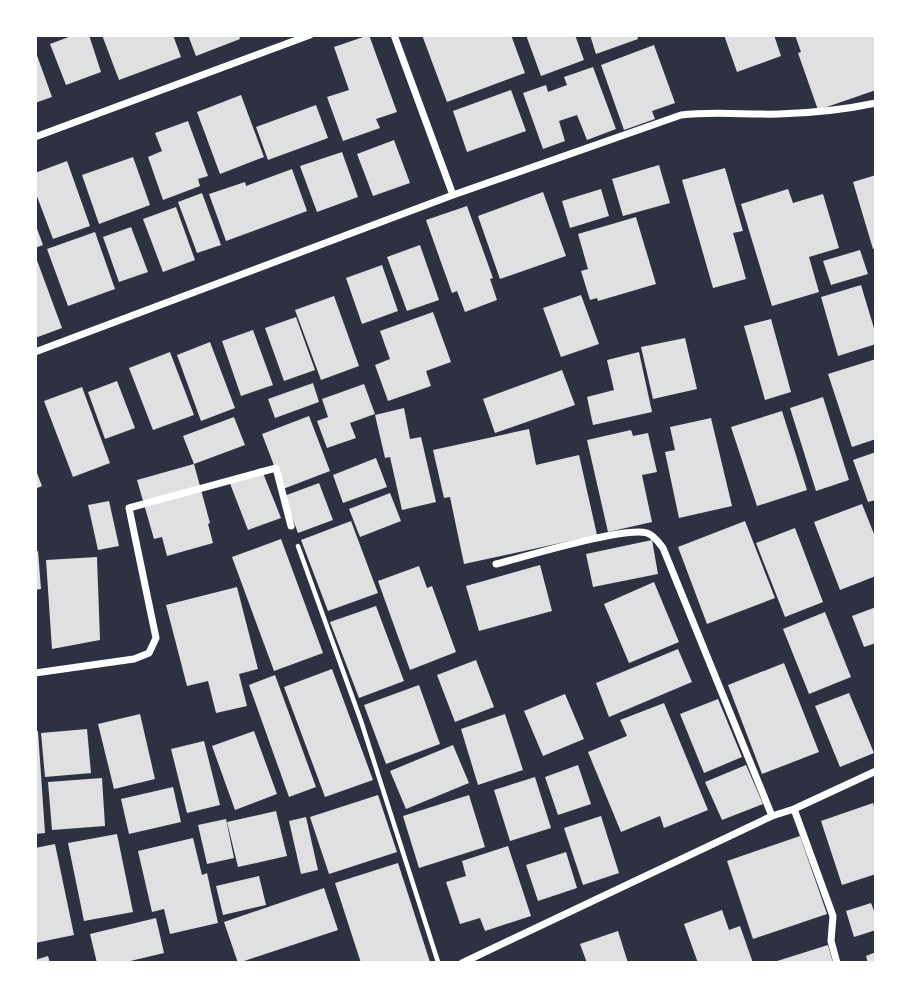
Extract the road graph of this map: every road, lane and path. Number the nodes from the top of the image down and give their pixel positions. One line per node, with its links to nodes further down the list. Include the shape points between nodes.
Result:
1 (310, 35): 4 (street)
2 (394, 35): 5 (street)
3 (876, 103): 5 (street, via 836,111 681,115)
4 (35, 137)
5 (453, 195): 6 (street)
6 (35, 352)
7 (290, 526): 9 (street, via 276,468 129,508 156,638 149,653); 13 (path, via 361,721)
8 (496, 564): 12 (street, via 617,534 647,533 656,538)
9 (35, 673)
10 (876, 771): 11 (street)
11 (794, 809): 12 (street); 15 (street, via 833,916 831,942)
12 (772, 816): 14 (street)
13 (438, 963)
14 (462, 963)
15 (837, 963)

